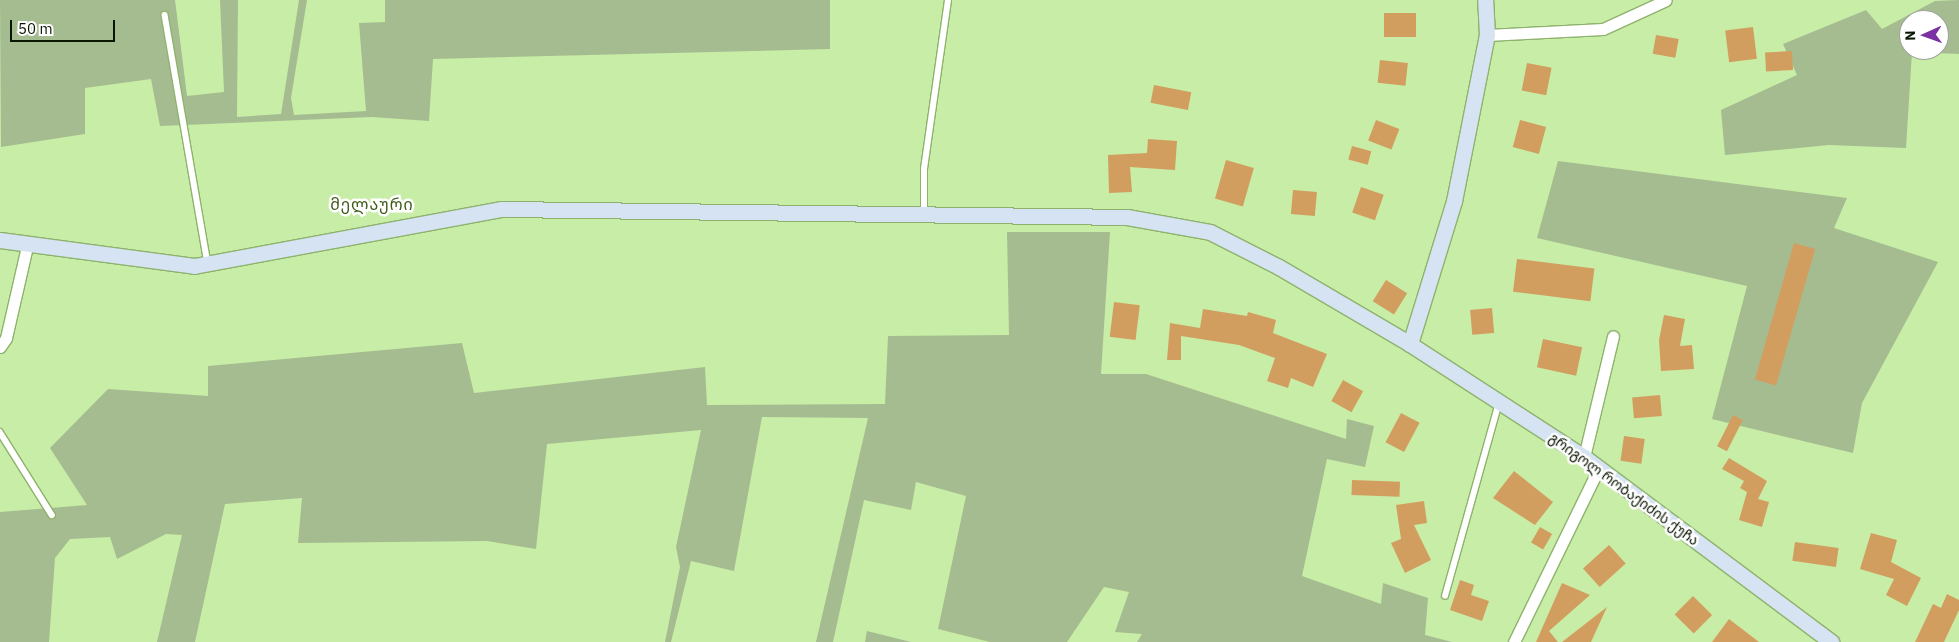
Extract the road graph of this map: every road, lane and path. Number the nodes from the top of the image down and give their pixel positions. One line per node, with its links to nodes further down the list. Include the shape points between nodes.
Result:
1 (948, 0): 6 (lane, via 924,169)
2 (1485, 0): 5 (street)
3 (1666, 0): 5 (street, via 1602,29)
4 (165, 15): 9 (lane)
5 (1487, 35): 11 (street, via 1454,201)
6 (924, 214): 9 (street, გრიგოლ რობაქიძის ქუჩა, via 502,209); 11 (street, გრიგოლ რობაქიძის ქუჩა, via 1127,217 1210,232 1279,266)
7 (0, 240): 8 (street, გრიგოლ რობაქიძის ქუჩა)
8 (28, 242): 9 (street, გრიგოლ რობაქიძის ქუჩა, via 194,266); 12 (street)
9 (208, 263)
10 (1613, 336): 15 (street)
11 (1410, 344): 13 (street, გრიგოლ რობაქიძის ქუჩა)
12 (0, 347)
13 (1499, 402): 15 (street, გრიგოლ რობაქიძის ქუჩა); 18 (lane)
14 (0, 432): 17 (lane)
15 (1584, 457): 16 (street, გრიგოლ რობაქიძის ქუჩა)
16 (1599, 468): 19 (street); 20 (street, გრიგოლ რობაქიძის ქუჩა)
17 (52, 516)
18 (1445, 596)
19 (1514, 642)
20 (1832, 642)

